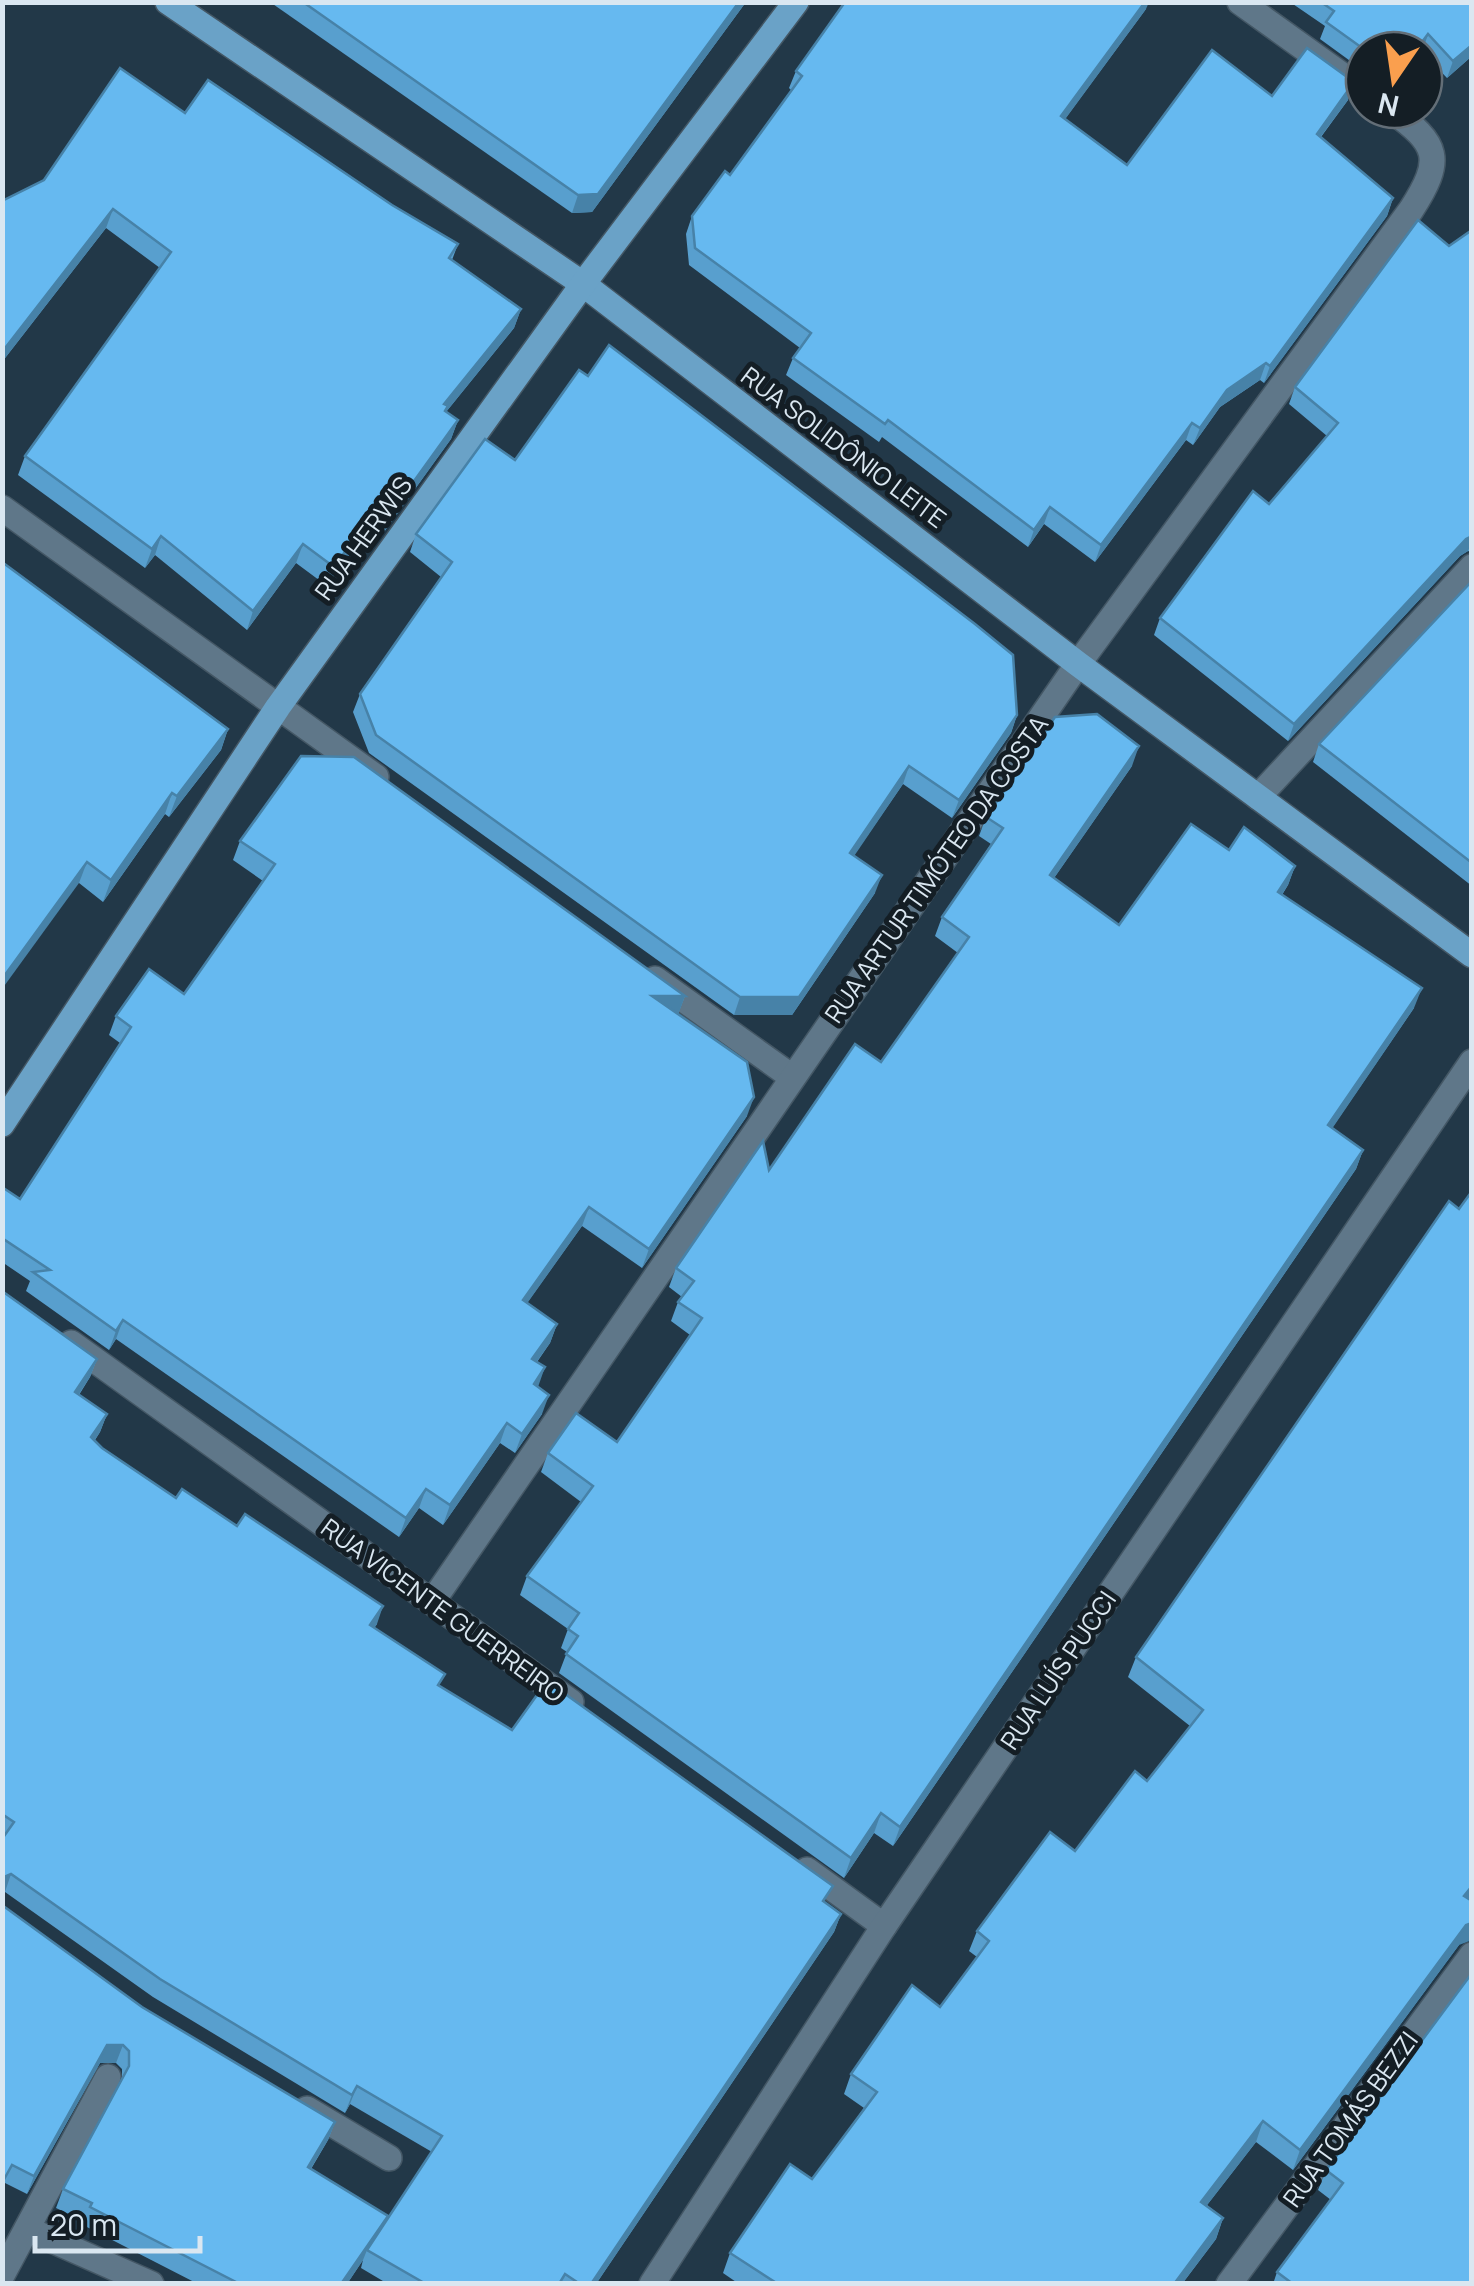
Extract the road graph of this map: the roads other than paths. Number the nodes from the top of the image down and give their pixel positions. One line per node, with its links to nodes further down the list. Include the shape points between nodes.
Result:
1 (168, 2): 6 (main road, RUA SOLIDÔNIO LEITE)
2 (796, 2): 6 (main road, RUA HERWIS)
3 (1240, 2): 4 (street)
4 (1344, 77)
5 (1417, 130): 9 (street, RUA ARTUR TIMÓTEO DA COSTA, via 1434,156 1411,210)
6 (583, 284): 9 (main road, RUA SOLIDÔNIO LEITE); 10 (main road, RUA HERWIS)
7 (2, 508): 10 (street)
8 (1472, 566): 12 (street)
9 (1078, 664): 12 (main road, RUA SOLIDÔNIO LEITE); 16 (street, RUA ARTUR TIMÓTEO DA COSTA)
10 (278, 707): 11 (street); 17 (main road, RUA HERWIS)
11 (390, 788)
12 (1258, 796): 13 (main road, RUA SOLIDÔNIO LEITE)
13 (1472, 955)
14 (631, 962): 16 (street)
15 (1472, 1062): 22 (street, RUA LUÍS PUCCI)
16 (792, 1078): 19 (street, RUA ARTUR TIMÓTEO DA COSTA)
17 (3, 1122)
18 (50, 1328): 19 (street, RUA VICENTE GUERREIRO)
19 (432, 1602): 20 (street, RUA VICENTE GUERREIRO)
20 (594, 1718)
21 (788, 1856): 22 (street)
22 (884, 1926): 30 (street, RUA LUÍS PUCCI)
23 (1472, 1955): 31 (street, RUA TOMÁS BEZZI)
24 (108, 2078): 27 (street)
25 (292, 2100): 26 (street)
26 (390, 2158)
27 (27, 2229): 28 (street); 29 (street)
28 (2, 2275)
29 (151, 2284)
30 (652, 2284)
31 (1229, 2284)

